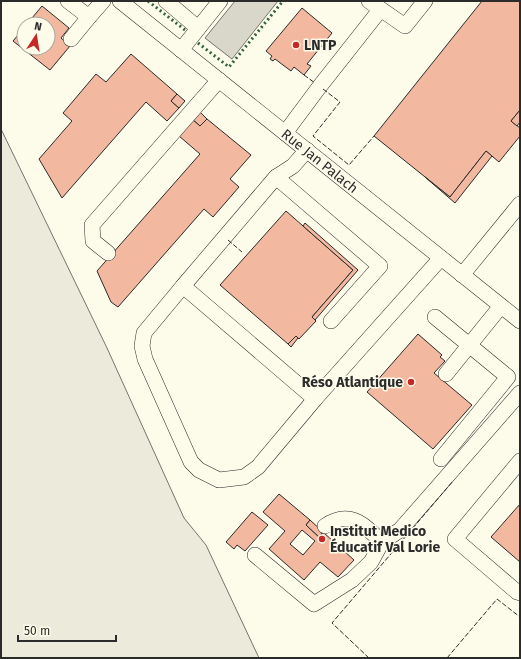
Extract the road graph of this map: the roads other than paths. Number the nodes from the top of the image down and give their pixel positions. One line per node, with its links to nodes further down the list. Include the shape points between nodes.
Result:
1 (68, 1): 8 (street)
2 (103, 1): 8 (street)
3 (120, 1): 11 (street, Rue Jan Palach)
4 (166, 1): 9 (street)
5 (220, 1): 9 (street)
6 (425, 1): 7 (street, via 405,26)
7 (374, 6): 13 (street)
8 (89, 17): 10 (street)
9 (198, 28): 11 (street)
10 (71, 39)
11 (181, 50): 12 (street, Rue Jan Palach)
12 (219, 80): 13 (street, Rue Jan Palach); 17 (street, via 92,225 93,241)
13 (285, 133): 14 (street, Rue Jan Palach)
14 (307, 150): 15 (street, via 293,166); 18 (street, Rue Jan Palach)
15 (276, 177): 20 (street); 24 (street, via 380,266)
16 (520, 204): 19 (street)
17 (108, 253)
18 (441, 258): 19 (street, Rue Jan Palach); 28 (street)
19 (462, 275): 21 (street, Rue Jan Palach)
20 (183, 286): 28 (street); 28 (street, via 144,333 142,346 145,359 188,455 199,470 219,480 244,477 258,467)
21 (501, 306): 23 (street, Rue Jan Palach); 25 (street)
22 (435, 317): 25 (street)
23 (520, 321)
24 (331, 322)
25 (470, 346): 26 (street); 29 (street, via 508,377)
26 (446, 374)
27 (520, 393): 32 (street, via 400,530)
28 (315, 399)
29 (441, 459)
30 (520, 461): 34 (street, via 455,539)
31 (325, 526): 32 (street, via 334,520 344,518 357,521)
32 (382, 542): 33 (street, via 371,562 352,580 314,604)
33 (255, 555)
34 (520, 593)

